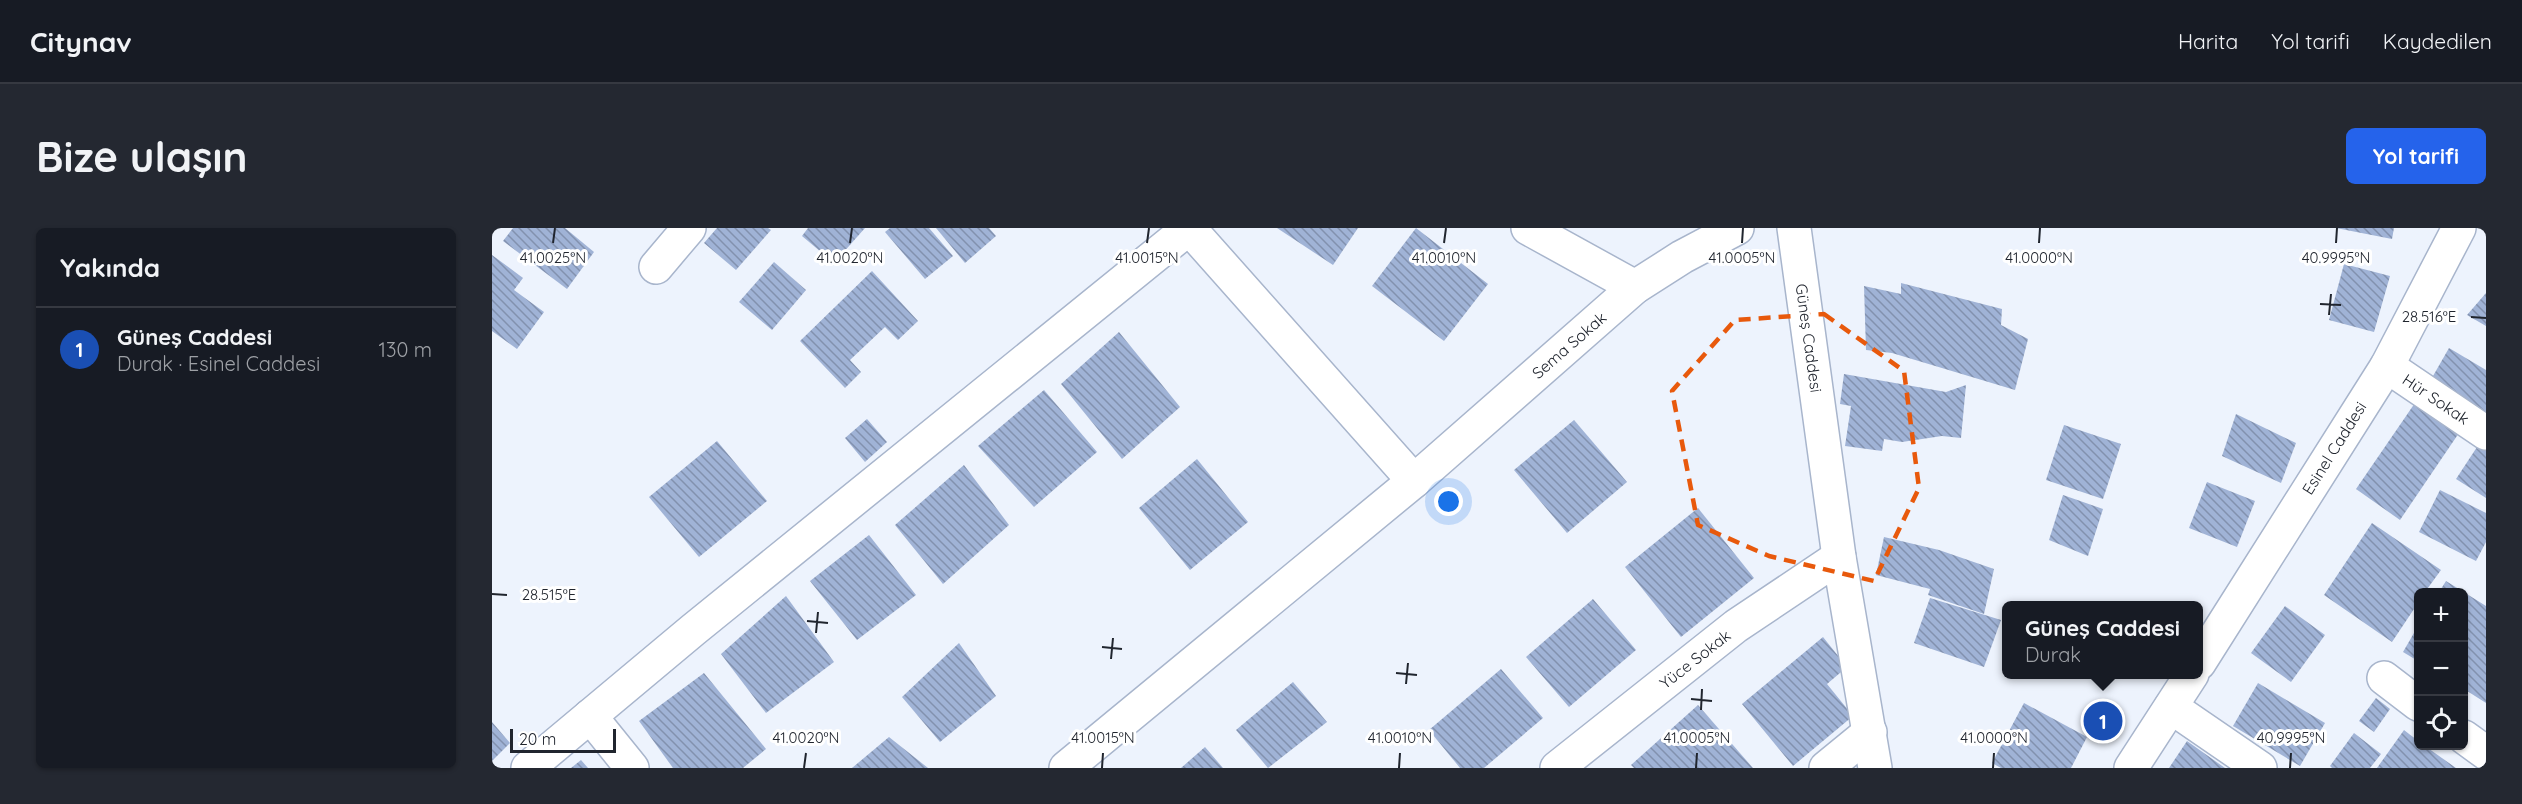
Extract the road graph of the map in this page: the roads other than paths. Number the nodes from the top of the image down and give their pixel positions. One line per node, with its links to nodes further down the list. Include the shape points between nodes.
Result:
1 (690, 228): 7 (street)
2 (1189, 228): 11 (street); 18 (street)
3 (1528, 228): 8 (street)
4 (1737, 228): 8 (street, Sema Sokak)
5 (1794, 228): 12 (street, Güneş Caddesi)
6 (2459, 228): 9 (street, Esinel Caddesi)
7 (656, 267)
8 (1635, 287): 11 (street, Sema Sokak)
9 (2387, 366): 10 (street, Hür Sokak); 13 (street, Esinel Caddesi)
10 (2486, 433)
11 (1414, 481): 24 (street, Sema Sokak)
12 (1839, 557): 19 (street, Güneş Caddesi); 25 (street, Yüce Sokak, via 1737,626)
13 (2203, 657)
14 (2384, 678): 16 (street)
15 (2189, 679): 17 (street)
16 (2414, 701)
17 (2171, 706): 28 (street); 29 (street)
18 (590, 716): 22 (street); 23 (street)
19 (1870, 732): 26 (street); 27 (street, Güneş Caddesi)
20 (2468, 740): 21 (street)
21 (2486, 753)
22 (528, 768)
23 (632, 768)
24 (1066, 768)
25 (1557, 768)
26 (1827, 768)
27 (1875, 768)
28 (2131, 768)
29 (2260, 768)

